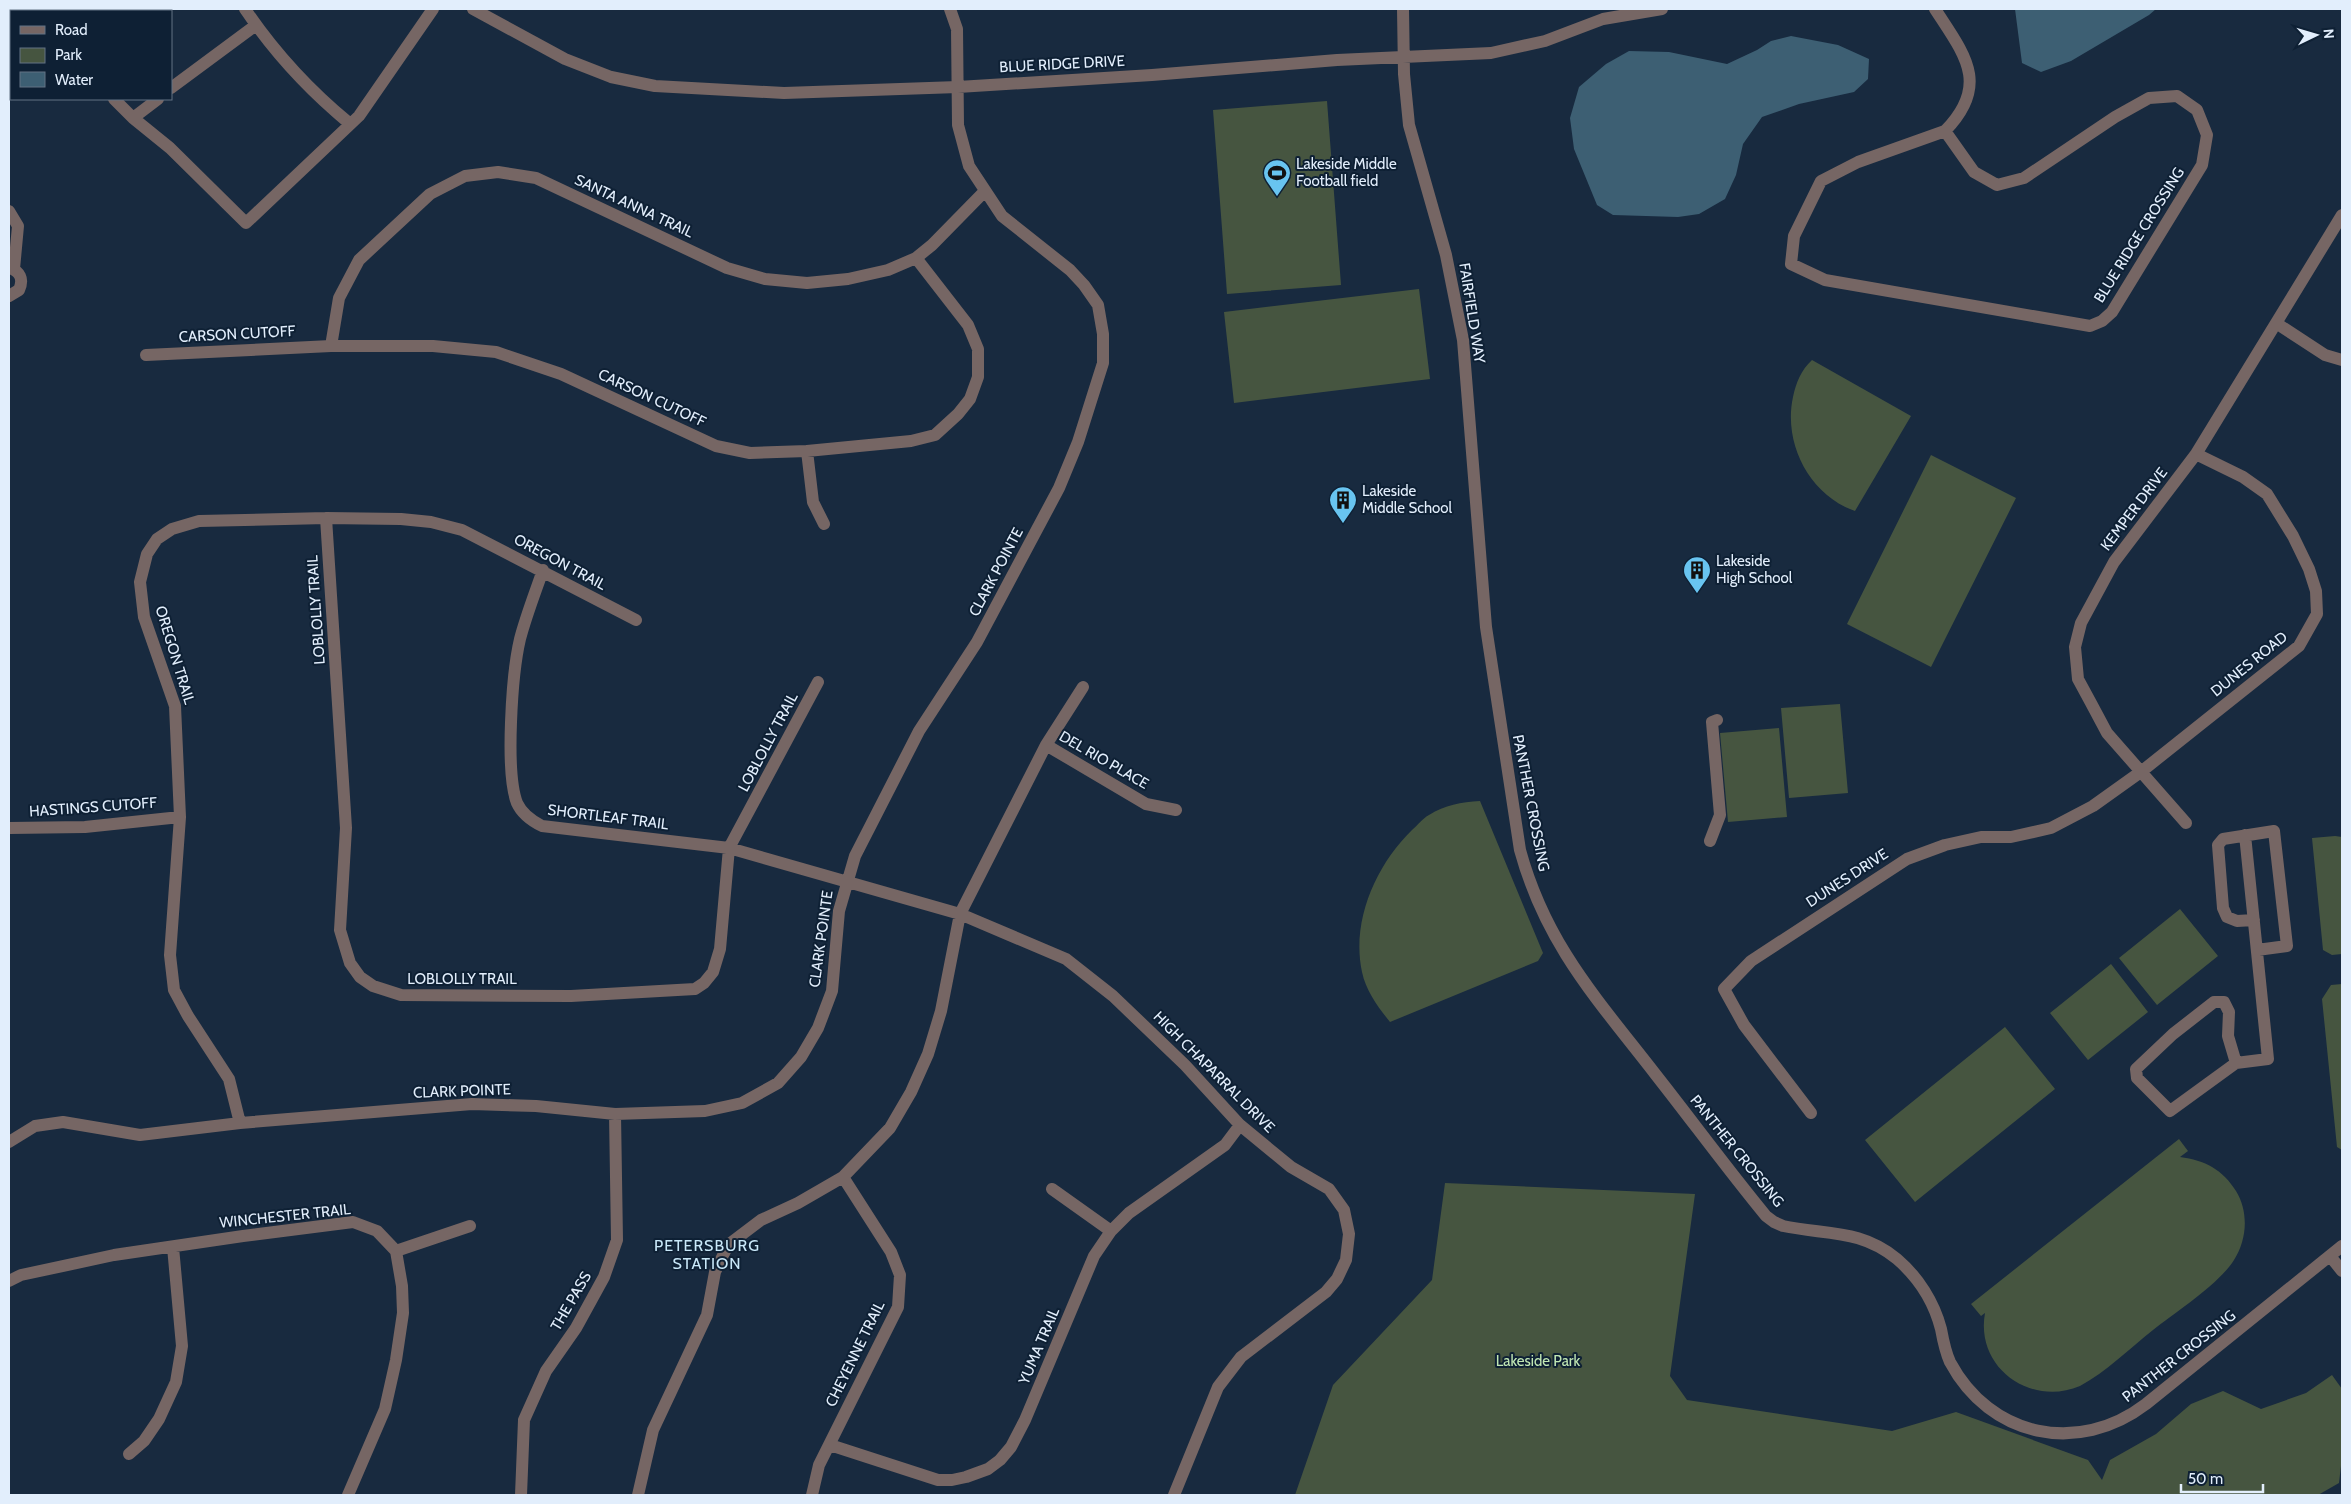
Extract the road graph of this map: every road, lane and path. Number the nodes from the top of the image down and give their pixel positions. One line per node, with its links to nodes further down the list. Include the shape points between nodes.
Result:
1 (245, 9): 8 (street)
2 (433, 9): 15 (street, via 359,116)
3 (474, 9): 11 (street, BLUE RIDGE DRIVE, via 565,58 611,77 655,86 784,93)
4 (950, 9): 11 (street, CLARK POINTE, via 957,29)
5 (1403, 9): 9 (street, FAIRFIELD WAY)
6 (1662, 9): 9 (street, BLUE RIDGE DRIVE, via 1603,19 1545,41 1491,54)
7 (1935, 9): 16 (street, via 1966,58 1970,75 1969,93 1959,116)
8 (256, 25): 10 (street); 15 (street, via 319,98)
9 (1404, 58): 11 (street, BLUE RIDGE DRIVE); 33 (street, FAIRFIELD WAY, via 1409,125 1446,254 1463,340)
10 (172, 87)
11 (958, 87): 17 (street, CLARK POINTE, via 958,125 962,147)
12 (115, 100): 14 (street)
13 (157, 100): 14 (street)
14 (133, 118): 15 (street, via 170,148 246,223)
15 (350, 123)
16 (1945, 131): 16 (street, BLUE RIDGE CROSSING, via 1858,162 1821,181 1794,236 1791,264 1825,280 2090,326 2102,321 2116,305 2202,165 2207,135 2197,110 2177,96 2149,98 2024,178 1997,185 1974,172)
17 (984, 192): 20 (street, SANTA ANNA TRAIL); 46 (street, CLARK POINTE, via 1002,216 1070,270 1098,305 1103,363 1078,442 1058,488 977,642 919,731 871,822)
18 (9, 211): 21 (street, via 18,226)
19 (2342, 215): 23 (street, KEMPER DRIVE)
20 (916, 258): 24 (street, SANTA ANNA TRAIL, via 888,270 848,279 807,283 765,279 727,268 536,178 498,172 465,176 430,194 359,260 338,298); 27 (street, CARSON CUTOFF, via 968,325 978,349 978,377 970,399 935,434 911,441)
21 (11, 268): 22 (street, via 20,276 21,285 16,293)
22 (9, 296)
23 (2276, 323): 26 (street, via 2326,355); 28 (street, KEMPER DRIVE)
24 (331, 346): 25 (street, CARSON CUTOFF); 27 (street, CARSON CUTOFF, via 433,346 496,352 561,374 716,446 750,453)
25 (146, 355)
26 (2342, 360)
27 (807, 451): 30 (street, via 813,502)
28 (2196, 454): 38 (street, KEMPER DRIVE, via 2114,562 2081,623 2075,647 2078,679 2090,702 2107,733); 38 (street, DUNES ROAD, via 2243,477 2267,494 2309,569 2316,591 2317,614 2299,646)
29 (326, 518): 31 (street, OREGON TRAIL, via 432,522 462,530); 40 (street, OREGON TRAIL, via 198,521 172,528 157,539 147,554 140,582 144,617 175,706); 45 (street, LOBLOLLY TRAIL, via 346,828 340,930 350,963 360,976 373,986 401,995 571,996 694,989 712,972 720,949)
30 (824, 524)
31 (542, 570): 32 (street, OREGON TRAIL); 45 (street, SHORTLEAF TRAIL, via 520,640 514,683 512,764 518,803 529,819 542,826)
32 (636, 620)
33 (1486, 627): 63 (street, PANTHER CROSSING, via 1520,850 1532,888 1561,949 1766,1216 1784,1226 1849,1234 1879,1245 1912,1274 1925,1291 1936,1315 1943,1345 1955,1371 1989,1409 2018,1426 2055,1434 2095,1431 2116,1422 2146,1404)
34 (818, 682): 45 (street, LOBLOLLY TRAIL)
35 (1082, 687): 37 (street)
36 (1717, 720): 44 (street, via 1712,722 1720,815)
37 (1046, 745): 39 (street, DEL RIO PLACE, via 1146,804); 47 (street)
38 (2142, 772): 41 (street, KEMPER DRIVE); 51 (street, DUNES DRIVE, via 2093,806 2050,828 2011,837 1981,837 1906,859 1767,950 1724,989 1744,1025)
39 (1176, 810)
40 (180, 817): 42 (street, HASTINGS CUTOFF, via 85,827); 53 (street, OREGON TRAIL, via 170,955 174,990 229,1080)
41 (2186, 823)
42 (9, 828)
43 (2245, 835): 48 (street); 48 (street, via 2222,839 2217,853 2223,908 2227,917 2236,921); 49 (street, via 2274,831 2286,937 2287,946)
44 (1710, 841)
45 (729, 848): 46 (street, SHORTLEAF TRAIL)
46 (846, 882): 47 (street, HIGH CHAPARRAL DRIVE); 52 (street, CLARK POINTE, via 839,910 832,991 818,1028 801,1057 778,1083 742,1103 705,1111)
47 (960, 914): 54 (street, HIGH CHAPARRAL DRIVE, via 1066,959 1113,996); 56 (street, via 941,1011 912,1092 890,1128)
48 (2254, 920): 49 (street)
49 (2258, 950): 50 (street, via 2268,1059)
50 (2236, 1063): 50 (street, via 2228,1036 2229,1012 2224,1002 2214,1002 2136,1068 2137,1078 2170,1111)
51 (1810, 1113)
52 (615, 1114): 53 (street, CLARK POINTE, via 472,1104); 69 (street, THE PASS, via 617,1240 604,1277 576,1328 546,1371 524,1420)
53 (240, 1123): 55 (street, CLARK POINTE, via 140,1135 63,1122 35,1126)
54 (1240, 1125): 59 (street, YUMA TRAIL, via 1224,1145 1129,1214); 72 (street, HIGH CHAPARRAL DRIVE, via 1291,1167 1329,1189 1344,1210 1349,1234 1346,1260 1326,1292 1241,1357 1218,1387)
55 (9, 1142)
56 (843, 1177): 66 (street, CHEYENNE TRAIL, via 891,1252 900,1275 898,1307); 70 (street, via 760,1220 728,1245 716,1272 707,1315 653,1430)
57 (1052, 1189): 59 (street)
58 (470, 1226): 62 (street)
59 (1111, 1231): 66 (street, YUMA TRAIL, via 1094,1256 1025,1420 1000,1460 988,1469 966,1477 938,1480)
60 (2342, 1246): 63 (street, PANTHER CROSSING)
61 (173, 1248): 62 (street, WINCHESTER TRAIL, via 353,1222 377,1231); 65 (street, WINCHESTER TRAIL, via 114,1255 21,1275); 67 (street, via 182,1346 176,1382 160,1419 144,1442)
62 (396, 1251): 68 (street, via 402,1286 396,1360 385,1409)
63 (2330, 1256): 64 (street)
64 (2342, 1271)
65 (9, 1281)
66 (830, 1444): 71 (street, CHEYENNE TRAIL, via 819,1465)
67 (128, 1454)
68 (348, 1495)
69 (521, 1495)
70 (638, 1495)
71 (812, 1495)
72 (1174, 1495)

